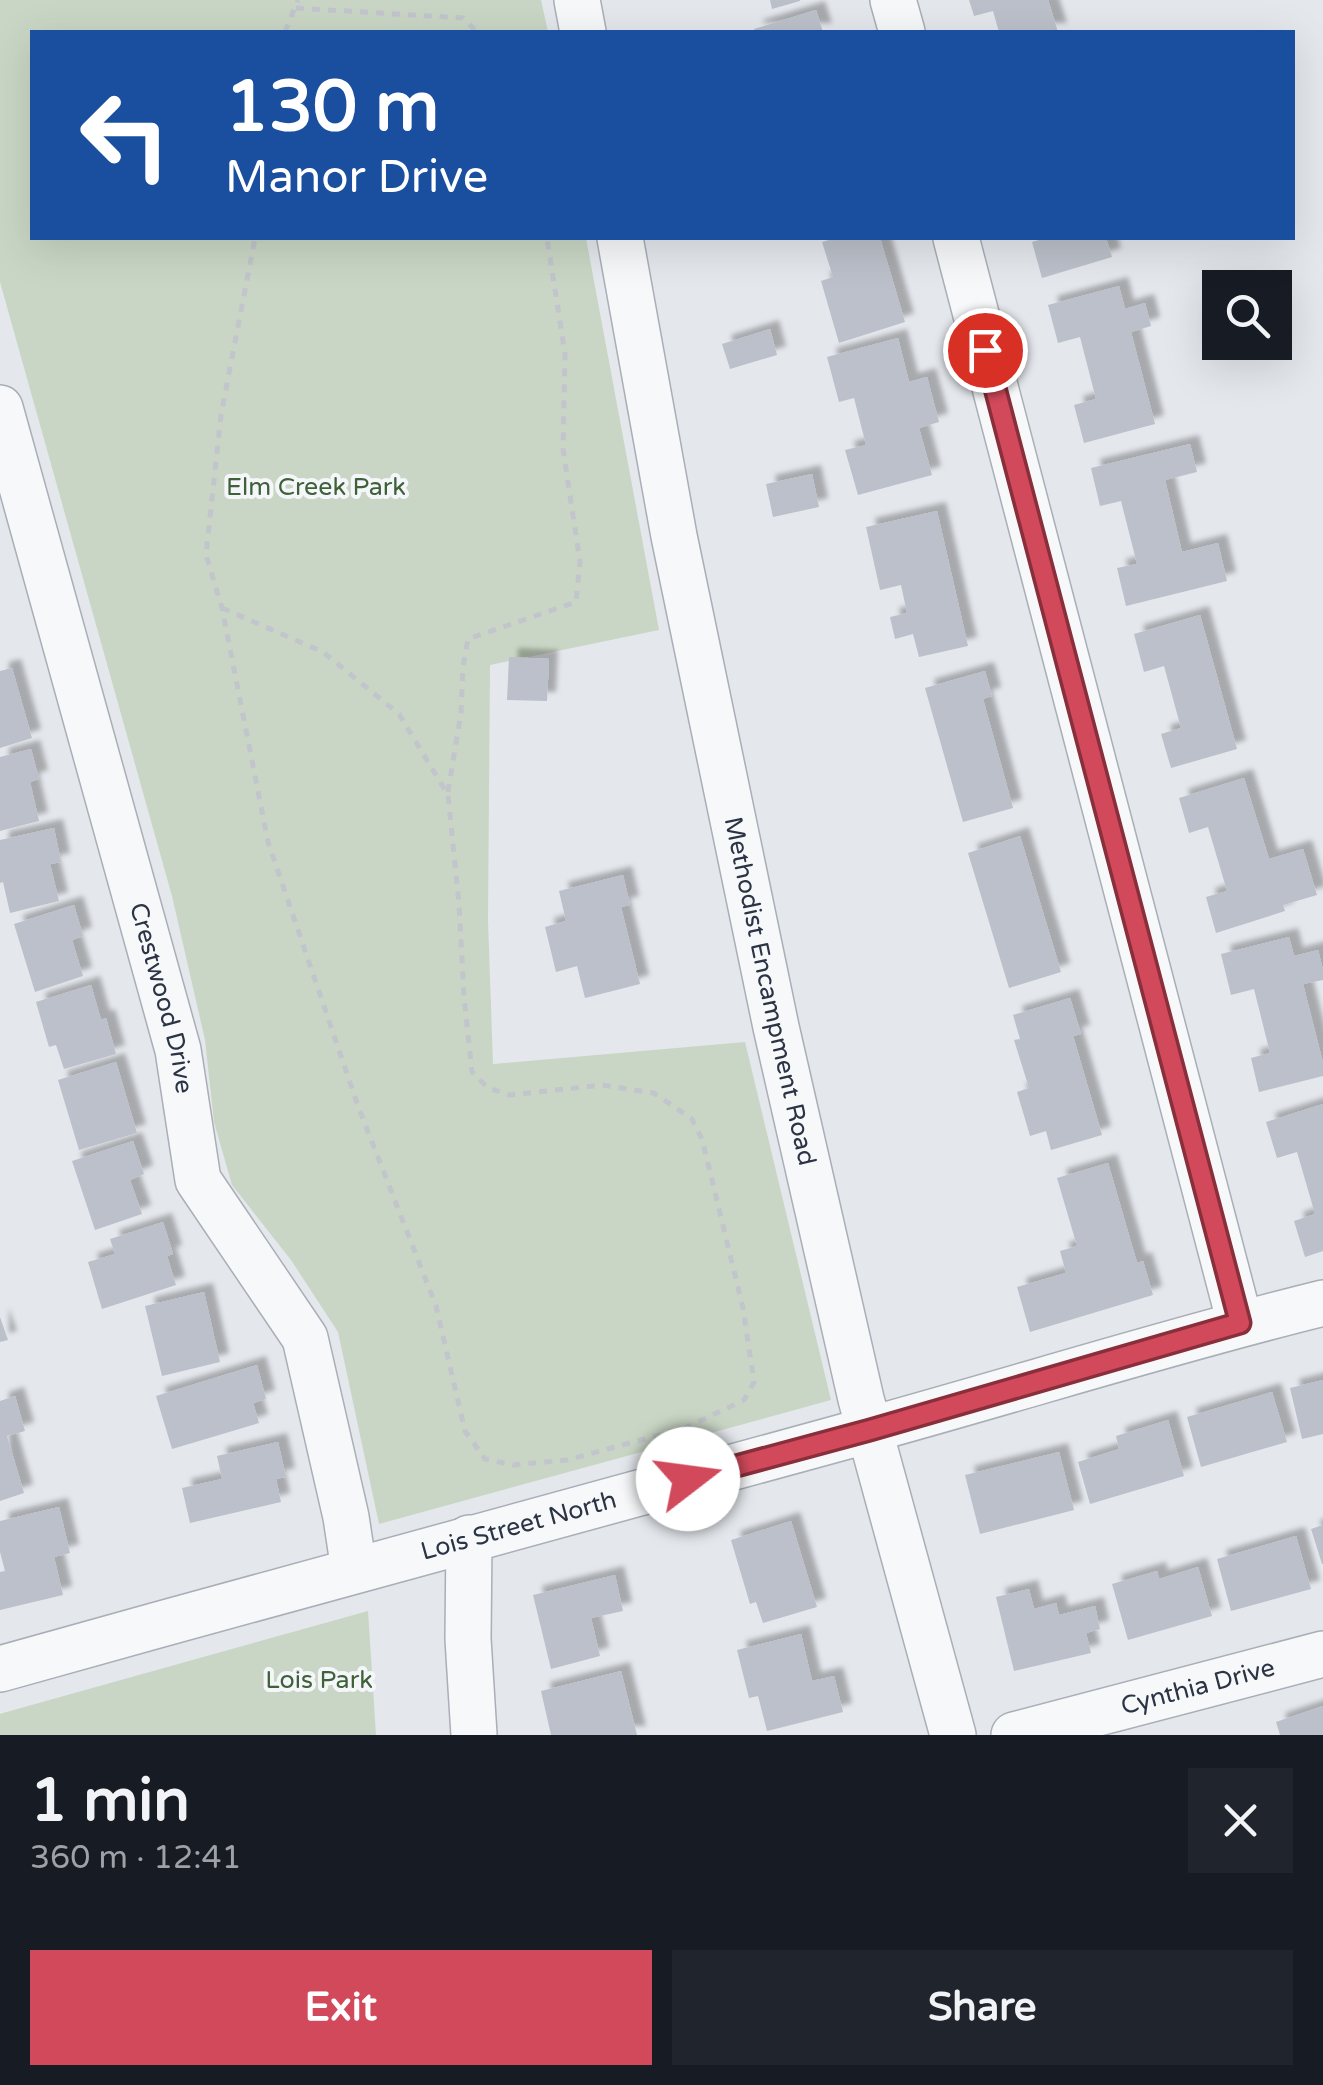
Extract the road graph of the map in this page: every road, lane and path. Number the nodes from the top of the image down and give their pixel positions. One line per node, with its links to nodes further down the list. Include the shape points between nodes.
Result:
1 (577, 0): 6 (street)
2 (893, 0): 7 (street)
3 (297, 4): 4 (path); 5 (path, via 463,18)
4 (286, 30)
5 (476, 30)
6 (583, 30)
7 (901, 30)
8 (254, 240): 13 (path, via 221,415 206,555)
9 (548, 240): 14 (path, via 566,354 563,449 580,562 576,602 468,639)
10 (620, 240): 17 (street, Methodist Encampment Road, via 772,1008)
11 (957, 240): 16 (street)
12 (0, 408): 19 (street, Crestwood Drive, via 178,1050 198,1180 305,1338)
13 (222, 608): 14 (path, via 322,652 399,714); 14 (path, via 268,842 358,1106 436,1306 464,1431 486,1458 513,1465 566,1460 685,1428 744,1400 754,1382 702,1140 692,1119 654,1093 602,1085 510,1095 488,1088 472,1072)
14 (448, 795)
15 (1323, 1302): 16 (street, Lois Street North)
16 (1240, 1323): 17 (street, Lois Street North)
17 (870, 1430): 18 (street, Lois Street North); 23 (street, Methodist Encampment Road)
18 (469, 1538): 19 (street, Lois Street North); 22 (street)
19 (354, 1570): 21 (street, Lois Street North)
20 (1323, 1654): 24 (street, Cynthia Drive)
21 (0, 1669)
22 (474, 1735)
23 (953, 1735)
24 (1014, 1735)

